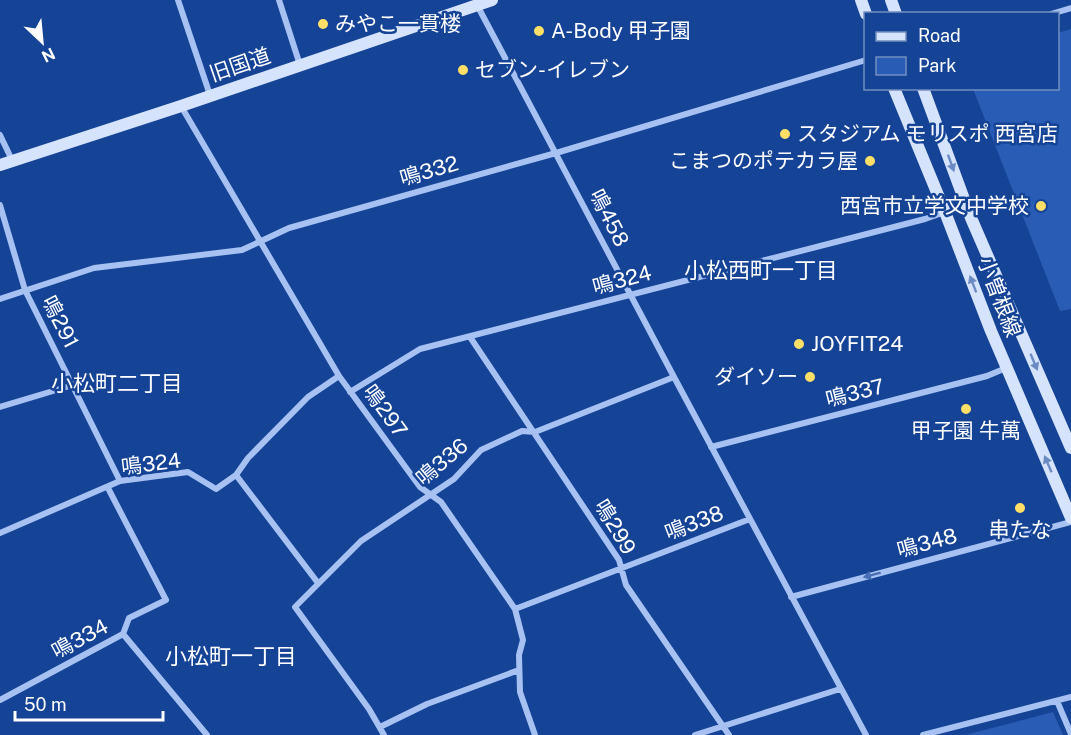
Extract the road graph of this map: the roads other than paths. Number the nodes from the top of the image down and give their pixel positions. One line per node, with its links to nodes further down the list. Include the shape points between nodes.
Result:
1 (178, 0): 9 (street)
2 (279, 0): 6 (street)
3 (492, 0): 4 (street, 旧国道)
4 (476, 2): 6 (street, 旧国道); 12 (street, 鳴458)
5 (864, 61): 12 (street, 鳴332)
6 (300, 65): 9 (street, 旧国道)
7 (895, 90): 15 (street, 小曽根線)
8 (924, 90): 29 (street, 小曽根線, one-way to 29, via 971,218)
9 (211, 96): 10 (street, 旧国道)
10 (182, 106): 13 (street, 旧国道); 16 (street, 鳴297)
11 (0, 135): 13 (street)
12 (556, 153): 16 (street, 鳴332, via 289,228); 18 (street, 鳴458)
13 (6, 162)
14 (0, 205): 17 (street, 鳴291)
15 (945, 212): 18 (street, 鳴324); 21 (street, 小曽根線, one-way to 15)
16 (259, 242): 17 (street, 鳴332, via 242,250 94,268); 22 (street, 鳴297)
17 (26, 290): 19 (street, 鳴332); 24 (street, 鳴291)
18 (630, 294): 20 (street, 鳴324); 23 (street, 鳴458)
19 (0, 299)
20 (470, 337): 25 (street, 鳴324, via 420,349); 27 (street, 鳴299)
21 (1006, 368): 28 (street, 鳴337); 34 (street, 小曽根線, one-way to 21)
22 (339, 376): 25 (street, 鳴297); 30 (street, 鳴324, via 293,411)
23 (674, 377): 27 (street, 鳴336); 28 (street, 鳴458)
24 (73, 385): 26 (street); 31 (street, 鳴291)
25 (351, 392): 33 (street, 鳴297)
26 (0, 407)
27 (535, 432): 33 (street, 鳴336, via 522,431 480,450 454,479); 38 (street, 鳴299, via 619,560)
28 (711, 447): 35 (street, 鳴458)
29 (1071, 448)
30 (236, 475): 31 (street, 鳴324, via 216,489 188,472); 39 (street)
31 (120, 481): 32 (street, 鳴324)
32 (108, 488): 37 (street, 鳴324); 42 (street, via 166,600 129,618)
33 (429, 495): 39 (street, 鳴336, via 361,541); 41 (street, 鳴297, via 441,502)
34 (1071, 518)
35 (750, 519): 38 (street, 鳴338); 40 (street)
36 (1071, 522): 40 (street, 鳴348, one-way to 40)
37 (0, 533)
38 (621, 569): 41 (street, 鳴338); 48 (street, 鳴299, via 626,585)
39 (318, 583): 49 (street, 鳴336, via 295,607)
40 (791, 597): 44 (street)
41 (515, 609): 43 (street, 鳴297, via 523,640)
42 (123, 634): 46 (street, 鳴334); 51 (street, 鳴334)
43 (519, 670): 49 (street, via 427,704); 53 (street, 鳴297, via 520,692)
44 (840, 689): 48 (street); 56 (street)
45 (1071, 697): 47 (street)
46 (0, 700)
47 (1057, 701): 50 (street); 57 (street)
48 (723, 726): 54 (street); 55 (street, 鳴299)
49 (380, 727): 52 (street)
50 (1071, 734)
51 (207, 735)
52 (384, 735)
53 (535, 735)
54 (695, 735)
55 (729, 735)
56 (866, 735)
57 (923, 735)

